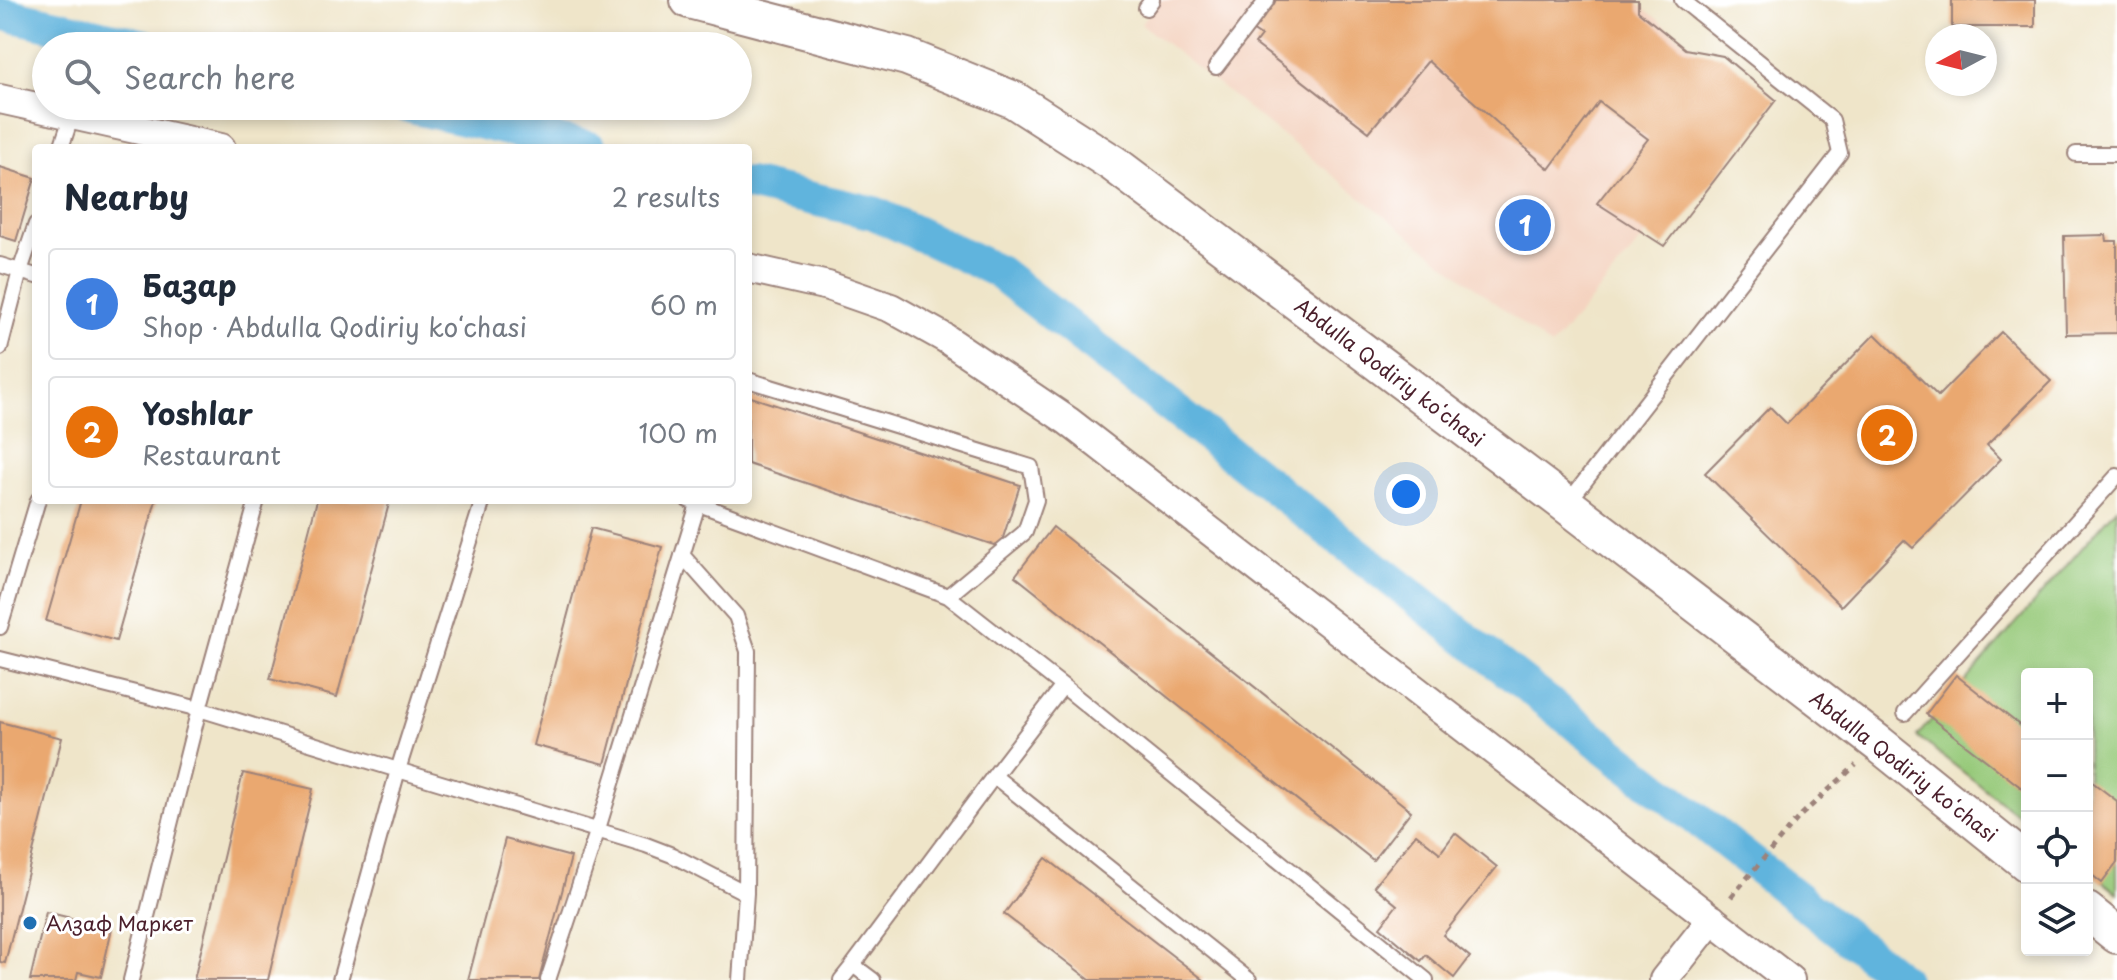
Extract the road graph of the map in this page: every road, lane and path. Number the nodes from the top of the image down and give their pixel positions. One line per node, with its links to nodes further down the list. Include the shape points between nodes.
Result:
1 (689, 0): 26 (street, Abdulla Qodiriy koʻchasi, via 907,57 1014,100 1114,164)
2 (1267, 0): 4 (lane)
3 (1682, 0): 26 (lane, via 1832,120 1840,153)
4 (1216, 67)
5 (0, 99): 6 (street)
6 (32, 106)
7 (70, 120): 9 (lane)
8 (95, 120): 10 (street)
9 (62, 144)
10 (203, 144)
11 (2076, 154): 12 (lane)
12 (2117, 154)
13 (32, 236): 16 (lane)
14 (0, 265): 16 (lane)
15 (752, 269): 41 (street, via 828,286 891,308 1043,404)
16 (20, 271): 17 (lane); 18 (lane)
17 (32, 275)
18 (0, 348)
19 (752, 381): 28 (lane, via 1031,467 1036,500 1025,532)
20 (2117, 476): 33 (lane)
21 (37, 504): 29 (lane)
22 (256, 504): 32 (lane)
23 (482, 504): 34 (lane)
24 (693, 504): 27 (lane)
25 (698, 504): 28 (lane)
26 (1567, 505): 38 (street, Abdulla Qodiriy koʻchasi)
27 (682, 555): 37 (lane); 39 (lane, via 736,616 748,651)
28 (948, 596): 31 (lane)
29 (0, 627)
30 (0, 659): 32 (lane)
31 (1063, 686): 35 (lane); 51 (lane)
32 (199, 709): 34 (lane); 44 (lane)
33 (1905, 713)
34 (398, 770): 37 (lane); 45 (lane)
35 (994, 776): 43 (lane); 50 (lane)
36 (1799, 817): 41 (path)
37 (597, 832): 39 (lane, via 672,855); 46 (lane)
38 (2021, 858)
39 (746, 893): 47 (lane)
40 (2093, 916): 42 (street)
41 (1712, 919): 52 (street); 53 (street)
42 (2117, 935)
43 (853, 965): 48 (lane); 49 (lane)
44 (131, 980)
45 (340, 980)
46 (548, 980)
47 (740, 980)
48 (841, 980)
49 (873, 980)
50 (1249, 980)
51 (1426, 980)
52 (1664, 980)
53 (1790, 980)

